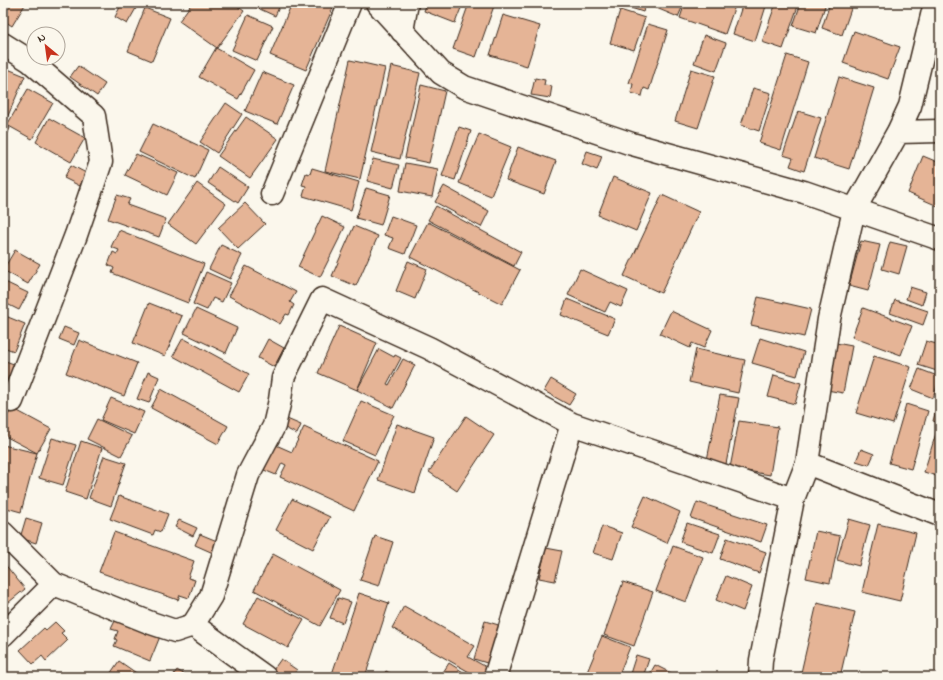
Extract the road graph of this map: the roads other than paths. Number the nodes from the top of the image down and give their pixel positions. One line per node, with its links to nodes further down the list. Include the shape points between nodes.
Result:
1 (350, 3): 9 (street)
2 (377, 3): 5 (street)
3 (407, 3): 5 (street)
4 (935, 3): 8 (street, via 910,106)
5 (402, 31): 10 (street, via 441,73 464,87 632,144 804,192)
6 (3, 44): 12 (street, via 30,61 94,116 101,162 76,235)
7 (940, 131): 8 (street)
8 (898, 132): 10 (street)
9 (272, 194)
10 (854, 210): 11 (street); 14 (street, via 829,319)
11 (940, 239)
12 (12, 401)
13 (572, 424): 15 (street); 19 (street, via 429,348 322,299 283,378 274,426 248,475 211,596); 22 (street)
14 (807, 463): 15 (street); 16 (street)
15 (793, 499): 23 (street, via 761,660)
16 (940, 515)
17 (3, 533): 18 (street)
18 (54, 584): 19 (street, via 175,631); 20 (street)
19 (193, 625): 21 (street)
20 (3, 635)
21 (265, 677)
22 (495, 677)
23 (760, 677)

